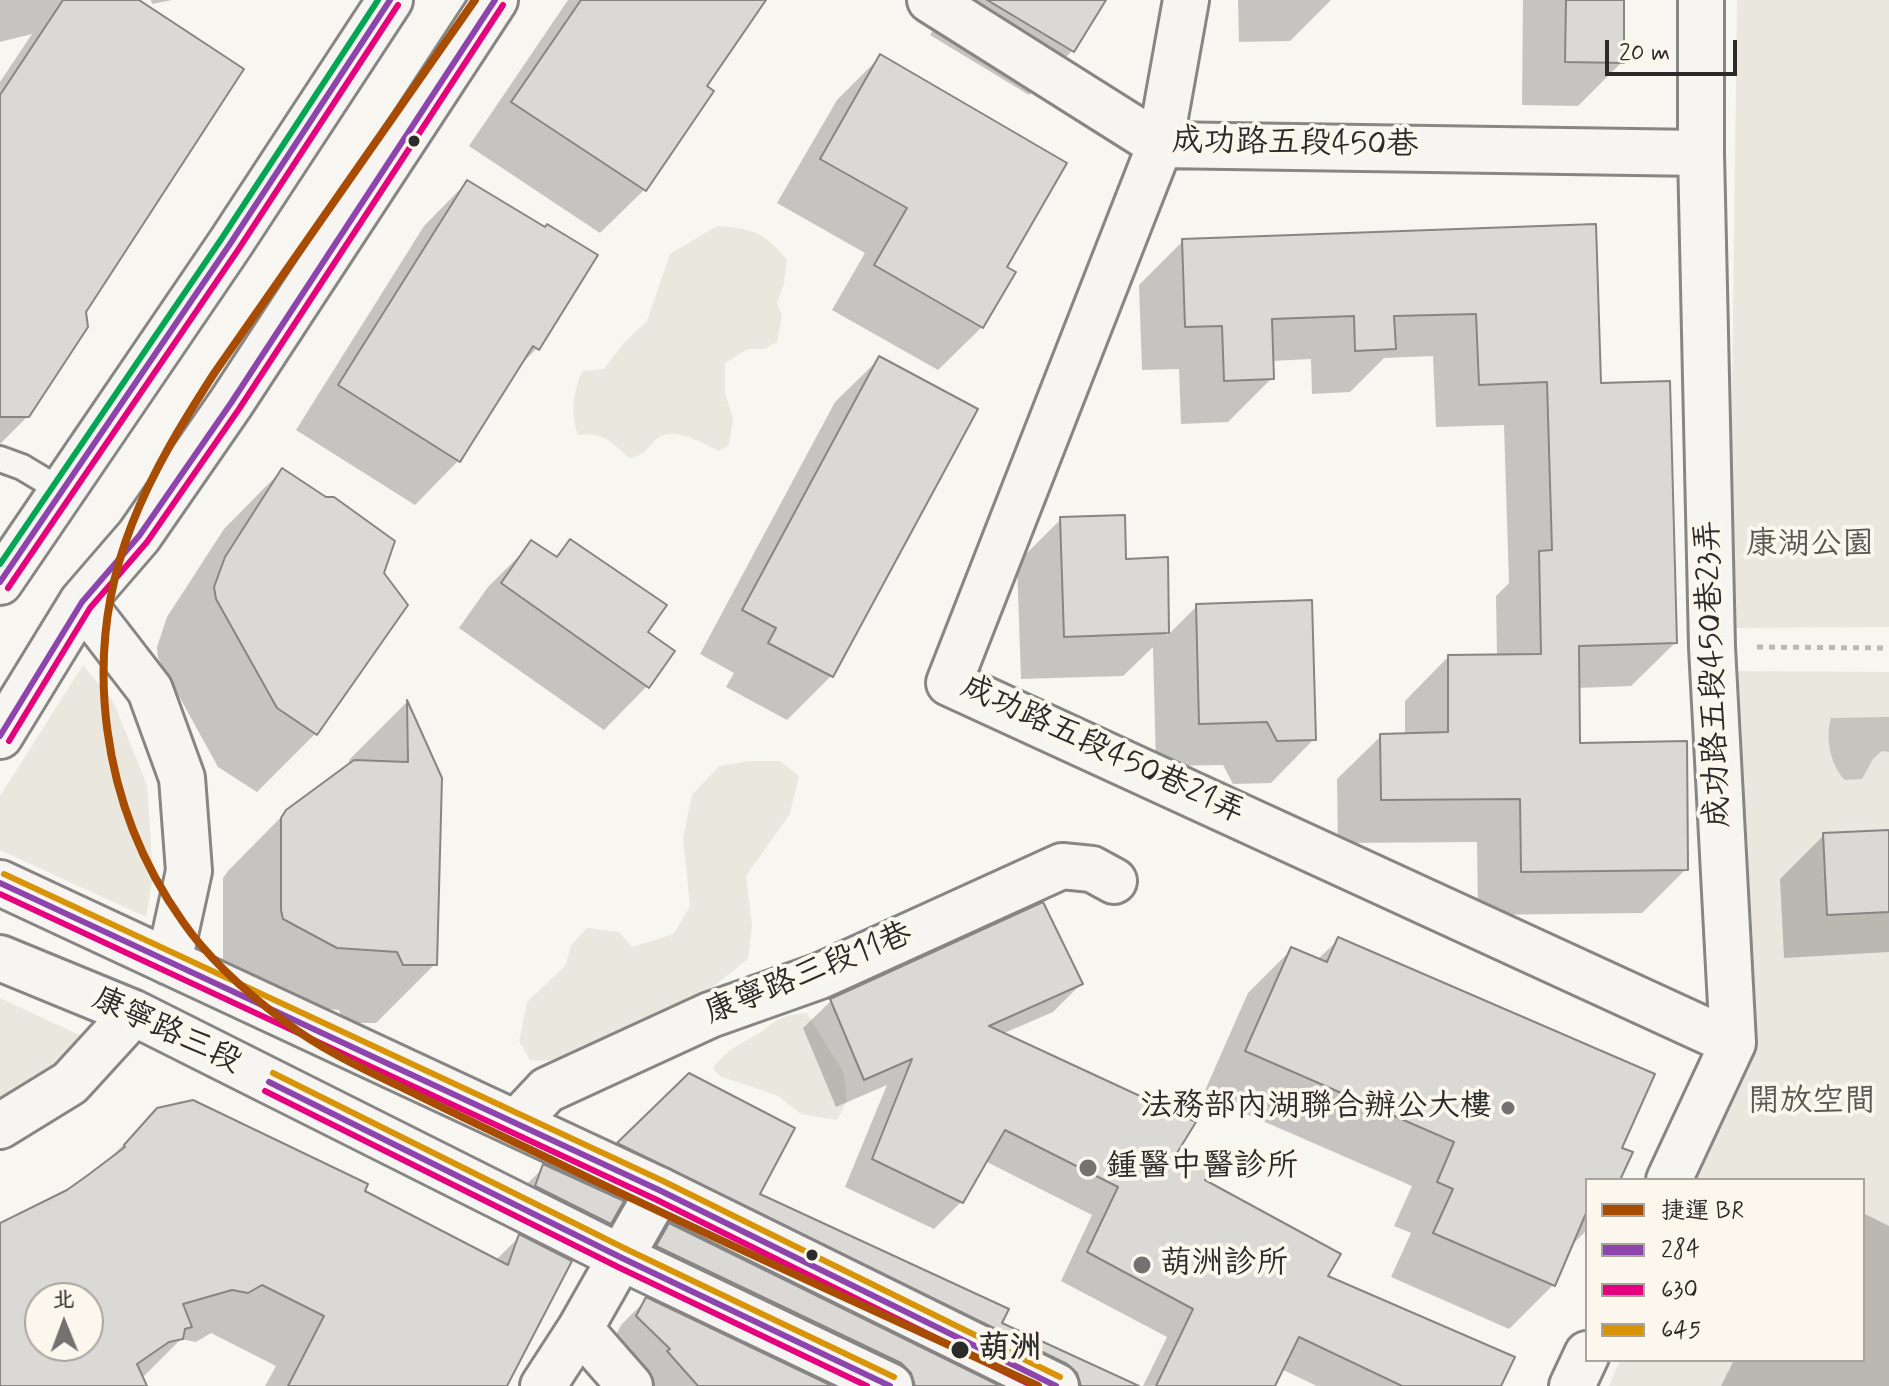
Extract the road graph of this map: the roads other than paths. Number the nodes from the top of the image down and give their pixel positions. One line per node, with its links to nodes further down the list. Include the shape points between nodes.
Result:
1 (390, 0): 9 (street)
2 (495, 0): 11 (street, via 222,416 139,536)
3 (930, 0): 6 (street, 成功路五段450巷)
4 (1186, 0): 6 (street)
5 (1701, 0): 7 (street, 成功路五段450巷23弄)
6 (1160, 145): 7 (street, 成功路五段450巷); 18 (street, 成功路五段450巷21弄, via 949,683)
7 (1701, 153): 18 (street, 成功路五段450巷23弄, via 1712,647)
8 (0, 459): 9 (lane)
9 (62, 491): 10 (street)
10 (1, 580)
11 (82, 602): 12 (street); 16 (street, via 150,690 182,778 189,871)
12 (0, 736)
13 (1114, 881): 19 (street, 康寧路三段11巷, via 1092,869 1062,866 820,976 710,1015 547,1090)
14 (0, 883): 16 (street, 康寧路三段)
15 (0, 958): 17 (street, 康寧路三段)
16 (169, 962): 19 (street, 康寧路三段)
17 (134, 1013): 20 (street, via 70,1083); 23 (street, 康寧路三段)
18 (1733, 1043): 21 (street, 成功路五段450巷23弄)
19 (517, 1122): 22 (street, 康寧路三段)
20 (0, 1126)
21 (1670, 1178)
22 (659, 1190): 23 (street); 29 (street, 康寧路三段)
23 (622, 1258): 24 (street); 28 (street, 康寧路三段)
24 (580, 1329): 26 (street); 27 (street)
25 (1585, 1358): 30 (street)
26 (543, 1386)
27 (630, 1386)
28 (890, 1386)
29 (1056, 1386)
30 (1572, 1386)

